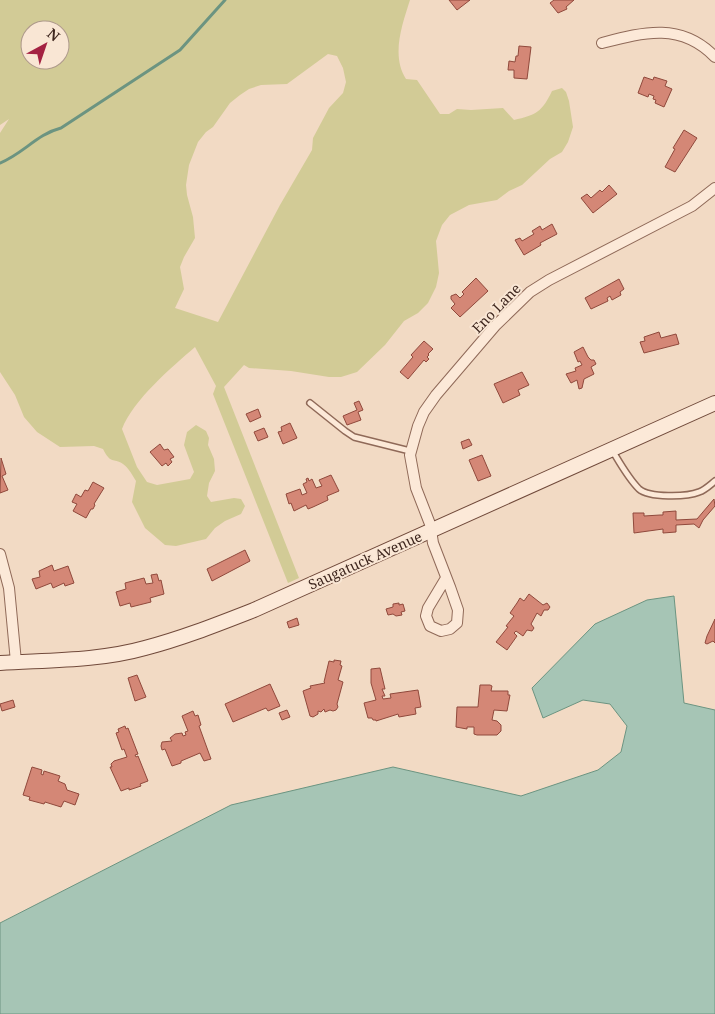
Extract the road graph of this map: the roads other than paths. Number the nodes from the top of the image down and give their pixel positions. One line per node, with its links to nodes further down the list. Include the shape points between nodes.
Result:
1 (602, 44): 2 (street, via 639,34 672,33 693,40)
2 (715, 57)
3 (715, 188): 7 (street, Eno Lane, via 692,206 530,292 495,326 436,395 420,419)
4 (310, 403): 7 (lane, via 354,436)
5 (715, 403): 6 (main road, Saugatuck Avenue)
6 (612, 450): 8 (lane, via 626,473 646,494 687,496 701,492); 9 (main road, Saugatuck Avenue)
7 (410, 451): 9 (street, Eno Lane, via 416,488)
8 (715, 481)
9 (431, 530): 11 (street, Eno Lane); 12 (main road, Saugatuck Avenue, via 193,634 144,649 100,656)
10 (0, 554): 12 (street, via 9,588)
11 (446, 578): 11 (street, Eno Lane, via 458,610 457,623 441,631 430,626 426,616)
12 (16, 662): 13 (main road, Saugatuck Avenue)
13 (0, 663)

